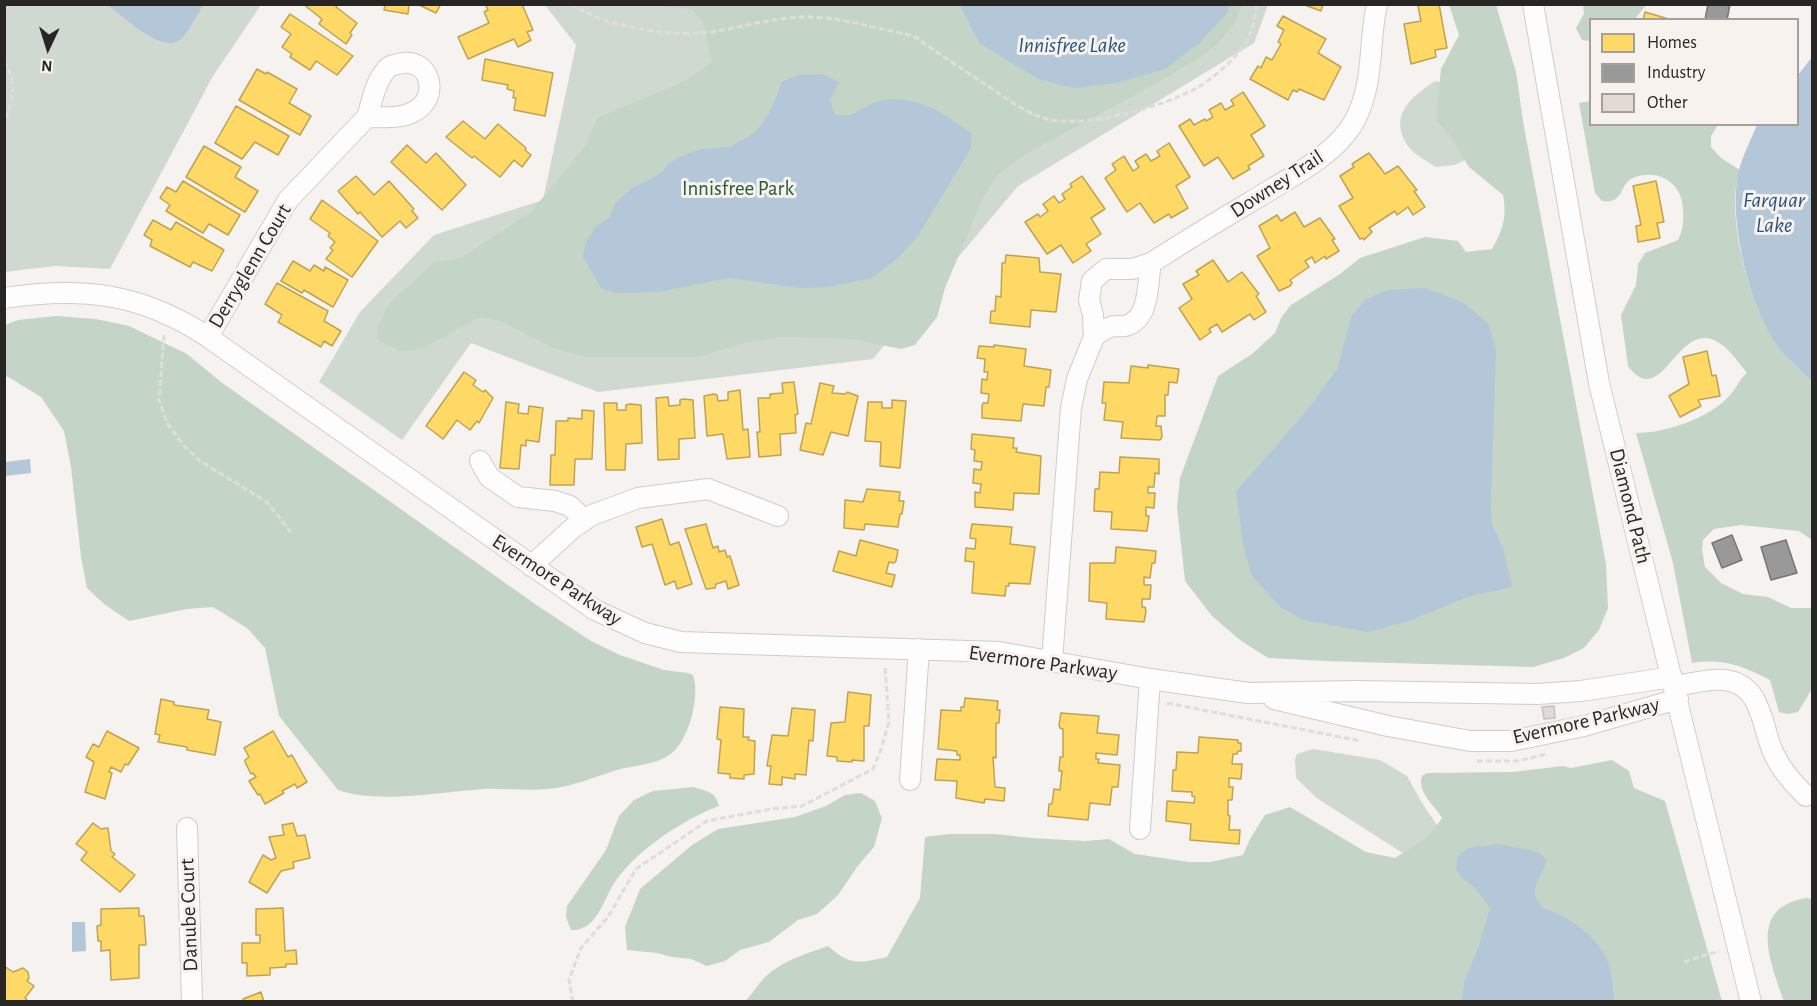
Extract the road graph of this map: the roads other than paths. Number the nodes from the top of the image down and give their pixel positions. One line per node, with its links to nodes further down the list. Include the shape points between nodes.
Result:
1 (1377, 4): 4 (street, Downey Trail, via 1364,99 1354,122 1339,141 1315,162)
2 (1533, 4): 15 (street, Diamond Path, via 1599,383)
3 (368, 117): 7 (street, Derryglenn Court, via 288,201)
4 (1151, 263): 6 (street, via 1142,315 1127,326 1111,326); 6 (street, Downey Trail, via 1132,269 1106,269 1092,281 1089,300)
5 (4, 298): 7 (street, Evermore Parkway, via 69,292 106,295 165,312)
6 (1094, 336): 13 (street, Downey Trail, via 1077,379 1071,408)
7 (208, 337): 11 (street, Evermore Parkway)
8 (480, 461): 10 (street, via 489,477 518,497 570,506)
9 (778, 516): 10 (street, via 708,489 638,498)
10 (585, 520): 11 (street)
11 (531, 566): 12 (street, Evermore Parkway, via 611,619 681,642)
12 (919, 649): 13 (street, Evermore Parkway, via 999,652); 17 (street)
13 (1052, 661): 14 (street, Evermore Parkway)
14 (1150, 679): 16 (street, Evermore Parkway); 20 (street)
15 (1675, 688): 16 (street, Evermore Parkway, via 1537,694); 16 (street, Evermore Parkway, via 1584,726 1511,741 1470,741); 18 (street, via 1716,680 1735,682 1744,688 1758,704 1778,763); 22 (street, Diamond Path)
16 (1248, 693)
17 (910, 780)
18 (1806, 796)
19 (187, 828): 21 (street, Danube Court)
20 (1140, 830)
21 (192, 1002)
22 (1751, 1002)

